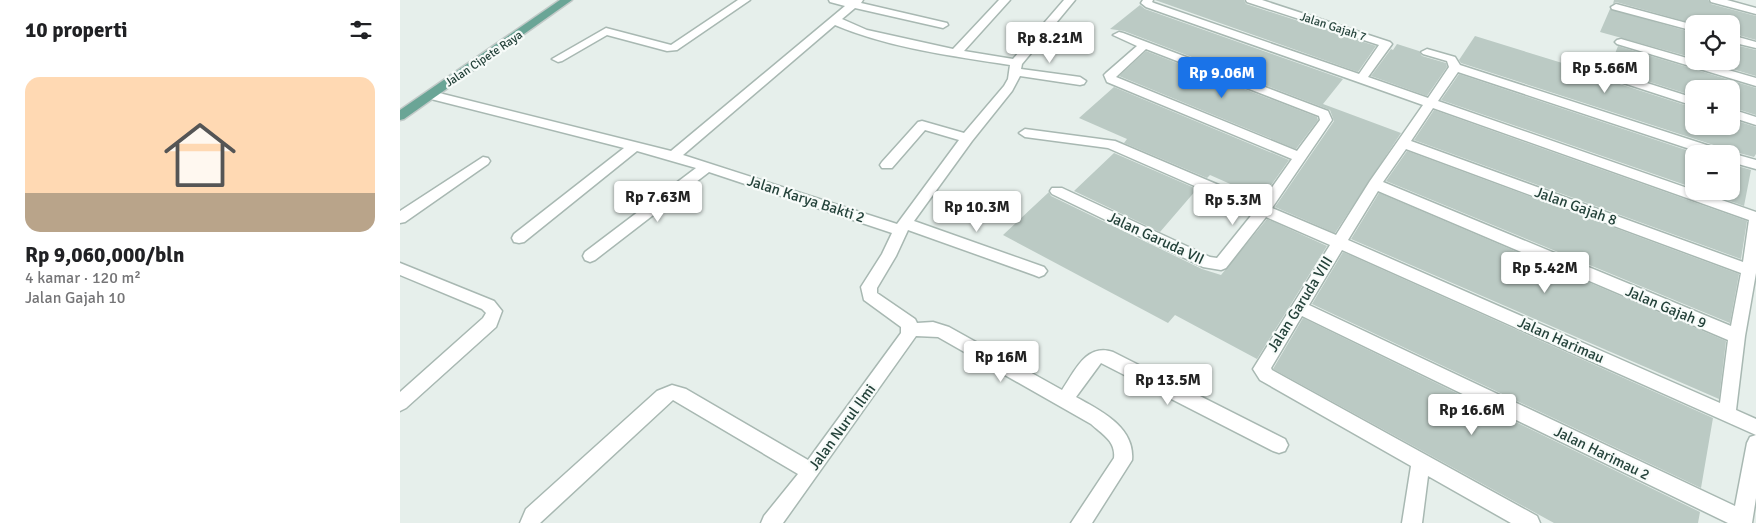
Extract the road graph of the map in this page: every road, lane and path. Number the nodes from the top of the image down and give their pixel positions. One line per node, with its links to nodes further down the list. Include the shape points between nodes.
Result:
1 (567, 0): 29 (main road, Jalan Cipete Raya)
2 (745, 0): 22 (street, via 675,47 667,48 606,31)
3 (834, 0): 9 (street)
4 (1006, 0): 21 (street)
5 (1070, 0): 24 (street)
6 (1148, 0): 26 (street, via 1146,3 1150,5)
7 (1251, 0): 26 (street, Jalan Gajah 7, via 1386,44)
8 (1715, 0): 11 (street)
9 (863, 3): 12 (street); 13 (street)
10 (1616, 7): 14 (street)
11 (1756, 12)
12 (834, 20): 21 (street, via 864,33); 40 (street)
13 (943, 25)
14 (1685, 26)
15 (1119, 36): 19 (street)
16 (1740, 41): 18 (street)
17 (1621, 42): 28 (street)
18 (1756, 45)
19 (1143, 46): 41 (street, Jalan Garuda VII, via 1324,114 1326,120); 41 (street, via 1111,74 1111,79)
20 (1426, 52): 23 (street, via 1451,59)
21 (956, 53): 24 (street)
22 (558, 59)
23 (1455, 67): 31 (street, Jalan Garuda VIII); 38 (street)
24 (1016, 68): 27 (street); 36 (street, via 1014,80)
25 (1606, 74): 30 (street)
26 (1361, 80): 31 (street)
27 (1080, 82)
28 (1756, 82)
29 (431, 95): 32 (main road, Jalan Cipete Raya); 39 (street, Jalan Karya Bakti 2)
30 (1685, 99)
31 (1431, 103): 37 (street, Jalan Garuda VIII); 50 (street)
32 (400, 116)
33 (1740, 116): 34 (street)
34 (1756, 121)
35 (1025, 133): 49 (street, Jalan Harimau, via 1110,144)
36 (967, 138): 44 (street, via 922,125); 53 (street)
37 (1402, 143): 47 (street, Jalan Garuda VIII); 58 (street, Jalan Gajah 8)
38 (1693, 145)
39 (635, 146): 40 (street, Jalan Karya Bakti 2); 54 (street)
40 (673, 156): 46 (street, Jalan Karya Bakti 2)
41 (1301, 158): 49 (street, Jalan Garuda VII)
42 (1740, 160): 45 (street)
43 (483, 162): 51 (street)
44 (887, 165)
45 (1756, 165)
46 (707, 167): 53 (street, Jalan Karya Bakti 2); 56 (street)
47 (1375, 184): 55 (street, Jalan Garuda VIII); 62 (street, Jalan Gajah 9)
48 (1057, 191): 49 (street, Jalan Garuda VII, via 1212,264 1224,261)
49 (1264, 210): 55 (street, Jalan Harimau)
50 (1756, 217)
51 (400, 218)
52 (1756, 221): 58 (street)
53 (902, 226): 59 (street, Jalan Karya Bakti 2); 61 (street, via 868,293 909,324)
54 (519, 238)
55 (1338, 242): 60 (street, Jalan Garuda VIII); 65 (street, Jalan Harimau)
56 (590, 256)
57 (400, 269): 64 (street, via 488,305 494,311 490,322)
58 (1750, 270): 62 (street)
59 (1039, 271)
60 (1299, 307): 69 (street, Jalan Garuda VIII, via 1261,366 1266,375); 71 (street, Jalan Harimau 2)
61 (910, 330): 63 (street, via 938,330); 70 (street, Jalan Nurul Ilmi)
62 (1737, 336): 65 (street)
63 (1064, 400): 68 (street, via 1094,359 1107,357); 74 (street, via 1097,418 1119,437 1124,449 1123,460)
64 (400, 402)
65 (1727, 414): 66 (street, Jalan Harimau)
66 (1756, 427)
67 (1756, 443): 71 (street)
68 (1280, 445)
69 (1421, 462): 75 (street); 76 (street)
70 (810, 471): 72 (street, via 672,392 656,402 533,516); 73 (street, Jalan Nurul Ilmi)
71 (1743, 522)
72 (530, 523)
73 (772, 523)
74 (1081, 523)
75 (1412, 523)
76 (1530, 523)

